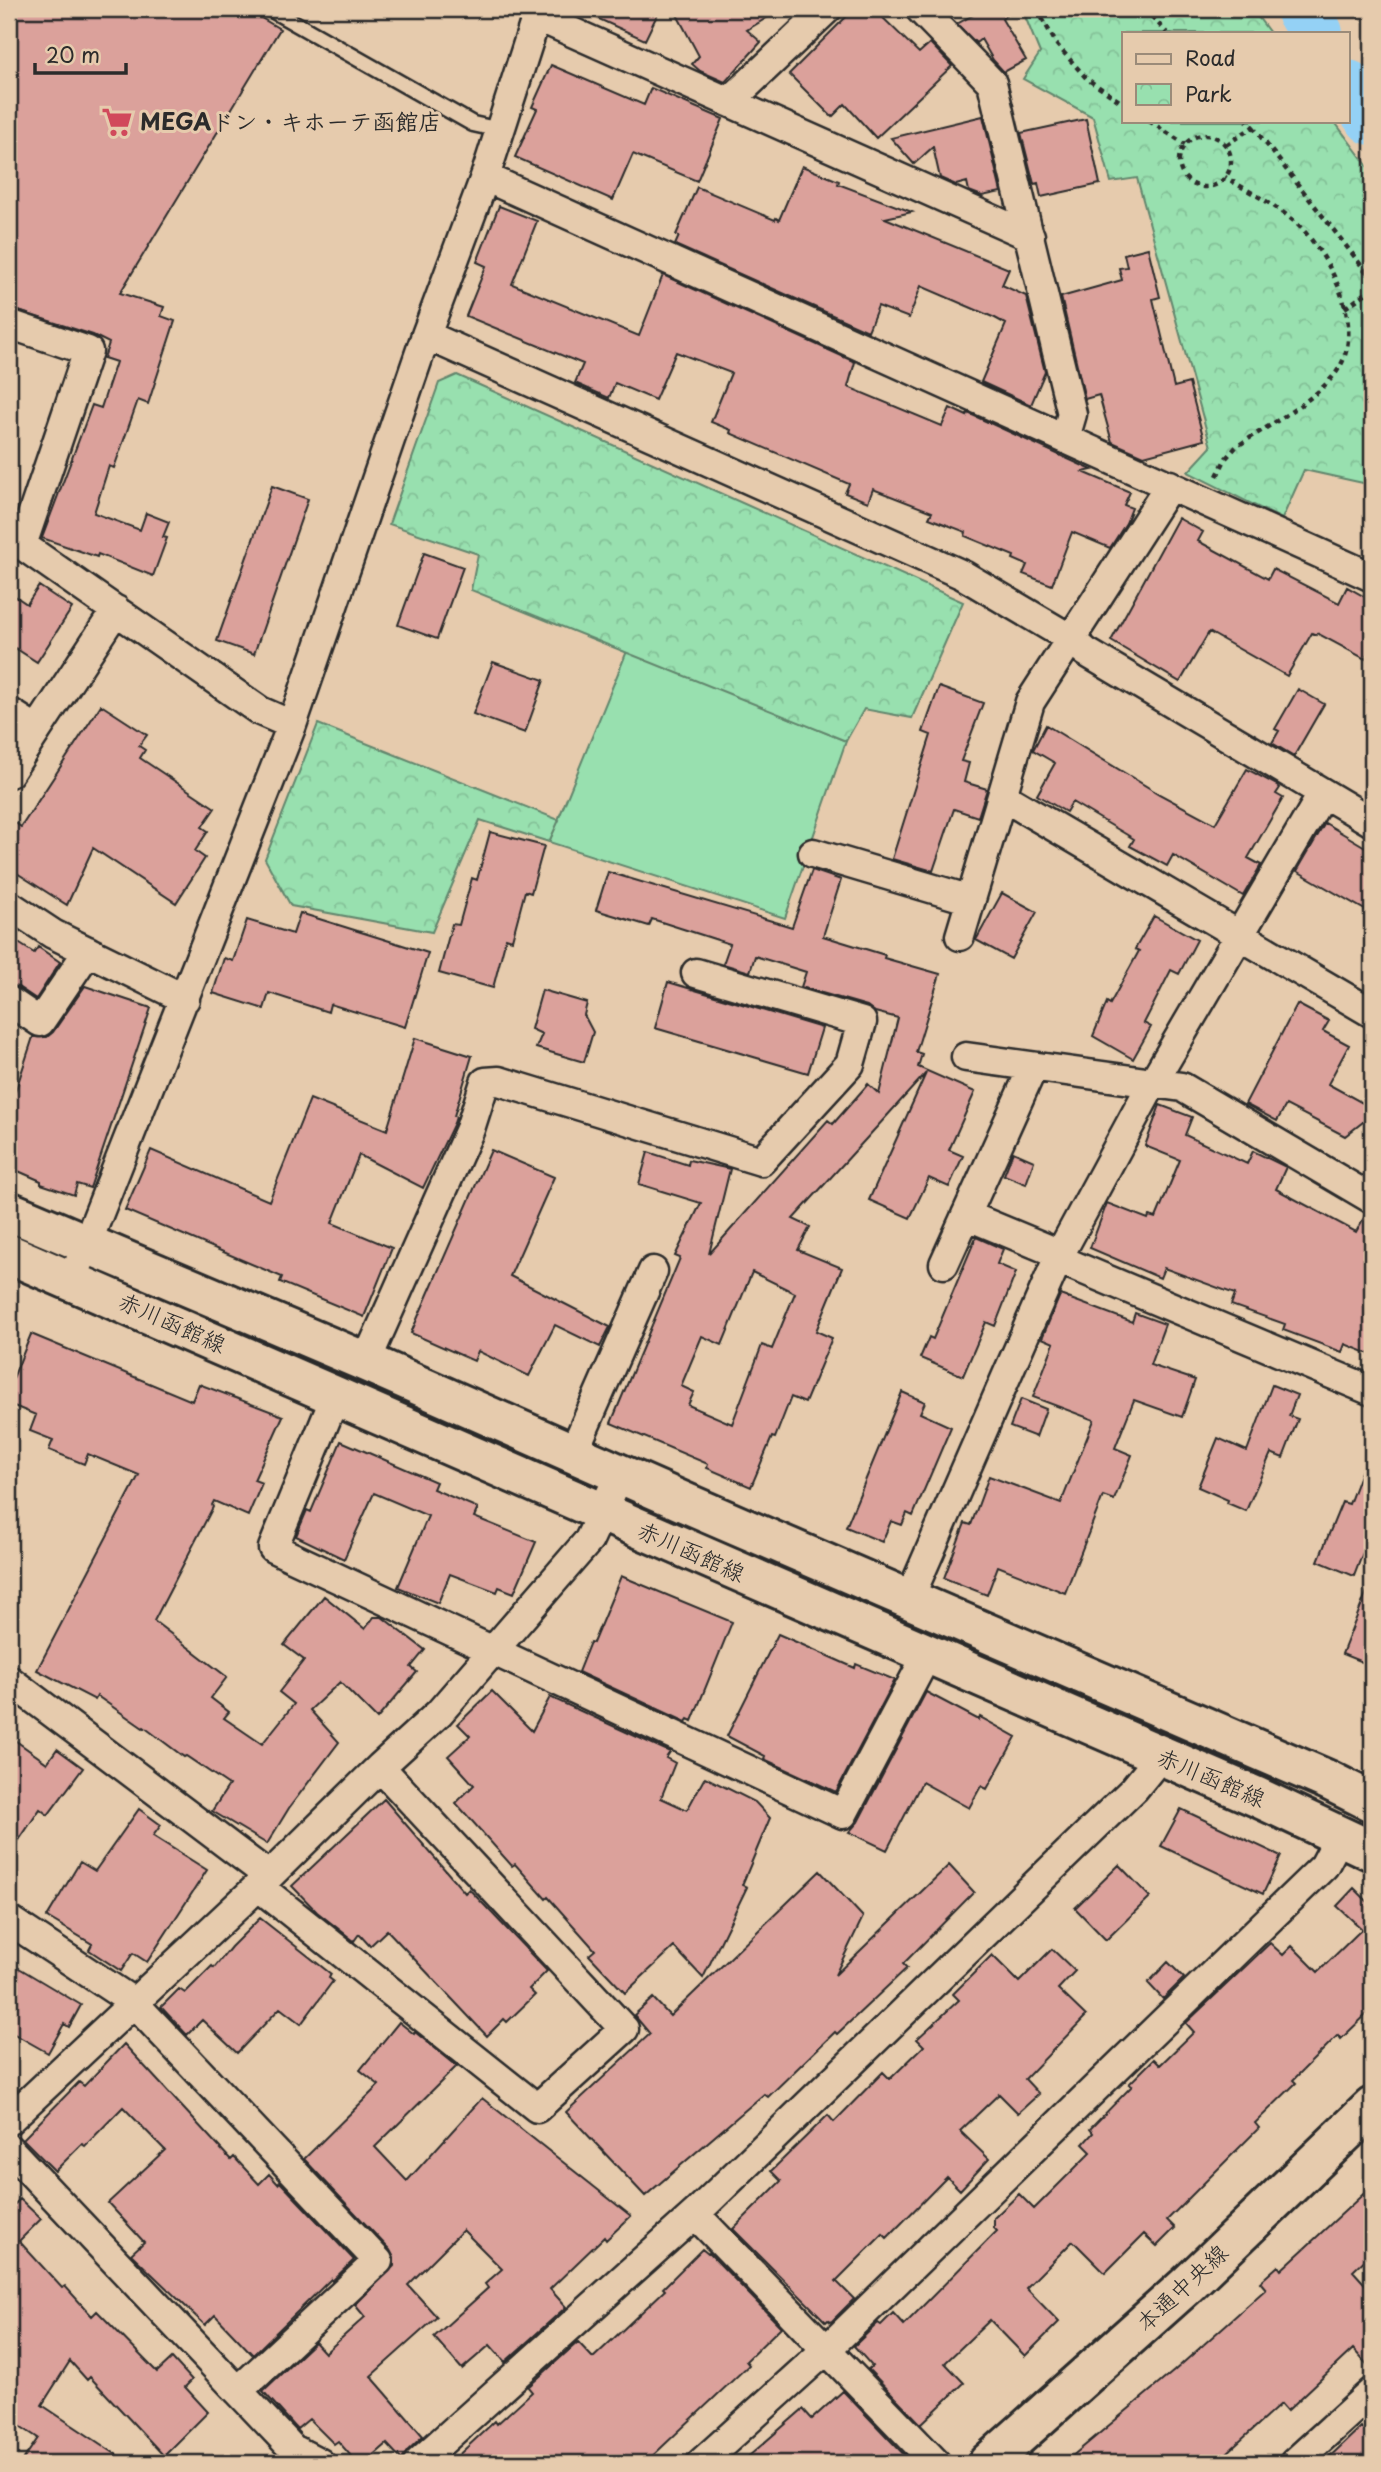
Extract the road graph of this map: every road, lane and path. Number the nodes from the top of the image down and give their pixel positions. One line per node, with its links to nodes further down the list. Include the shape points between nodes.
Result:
1 (270, 9): 13 (lane, via 473,124)
2 (826, 9): 8 (street)
3 (920, 9): 18 (street, via 992,83)
4 (1037, 9): 9 (path, via 1057,45 1087,79)
5 (1145, 9): 7 (path)
6 (538, 12): 8 (street); 13 (street)
7 (1166, 32)
8 (729, 102): 18 (street)
9 (1122, 103)
10 (1151, 122): 14 (path)
11 (1248, 122): 12 (path)
12 (1253, 127): 15 (path); 19 (path)
13 (500, 130): 16 (street)
14 (1185, 144): 15 (path, via 1205,135); 17 (path, via 1180,167 1185,177 1205,187)
15 (1226, 145): 17 (path, via 1231,155)
16 (485, 177): 23 (street); 24 (street)
17 (1226, 177): 21 (path, via 1296,223 1310,238 1335,279)
18 (1030, 236): 24 (street, via 1072,415)
19 (1372, 279)
20 (1372, 289): 21 (path)
21 (1345, 308): 26 (path, via 1347,346 1335,374 1236,447 1220,469)
22 (9, 324): 27 (street, via 88,351)
23 (426, 335): 30 (street, via 963,575); 32 (street)
24 (1065, 438): 25 (street)
25 (1170, 485): 26 (street); 30 (street)
26 (1208, 503): 28 (street)
27 (15, 540): 29 (street)
28 (1372, 578)
29 (116, 610): 32 (street, via 261,711); 33 (street)
30 (1071, 639): 35 (street); 36 (street, via 1030,702)
31 (9, 712): 33 (street)
32 (292, 725): 45 (street)
33 (37, 730): 34 (street)
34 (9, 773)
35 (1323, 793): 37 (street); 41 (street)
36 (1002, 796): 39 (street); 41 (street)
37 (1372, 822)
38 (813, 853): 39 (street)
39 (971, 900): 42 (street)
40 (9, 905): 43 (street)
41 (1238, 934): 47 (street); 50 (street)
42 (960, 936)
43 (88, 951): 45 (street); 46 (street, via 40,1022)
44 (696, 973): 60 (street, via 862,1023 850,1064 761,1161 499,1082 485,1082 470,1129)
45 (185, 999): 54 (street)
46 (9, 1001)
47 (1372, 1013)
48 (965, 1057): 49 (street)
49 (1033, 1067): 50 (street); 53 (street)
50 (1152, 1084): 51 (street, via 1182,1087); 56 (street)
51 (1372, 1199)
52 (9, 1211): 54 (main road, 赤川函館線)
53 (966, 1215): 56 (street); 57 (street)
54 (87, 1242): 59 (street); 60 (main road, 赤川函館線)
55 (9, 1254): 59 (main road, 赤川函館線)
56 (1059, 1256): 61 (street); 66 (street)
57 (944, 1264)
58 (653, 1271): 63 (street)
59 (72, 1279): 62 (main road, 赤川函館線)
60 (366, 1362): 63 (main road, 赤川函館線)
61 (1372, 1391)
62 (336, 1395): 65 (main road, 赤川函館線); 67 (street, via 273,1548)
63 (573, 1453): 64 (main road, 赤川函館線)
64 (620, 1474): 65 (street); 66 (main road, 赤川函館線)
65 (603, 1513): 67 (street, via 589,1539); 68 (main road, 赤川函館線)
66 (909, 1599): 72 (main road, 赤川函館線)
67 (493, 1650): 68 (street, via 843,1814); 71 (street, via 439,1713)
68 (927, 1655): 70 (main road, 赤川函館線)
69 (9, 1680): 74 (street)
70 (1160, 1757): 73 (main road, 赤川函館線); 80 (street, via 1134,1789)
71 (380, 1767): 74 (street); 74 (street, via 624,2029 537,2108)
72 (1372, 1802)
73 (1356, 1844): 81 (street, via 1324,1866)
74 (264, 1881): 76 (street)
75 (9, 1920): 76 (street)
76 (133, 2002): 78 (street); 82 (street, via 378,2261)
77 (1372, 2107): 88 (main road, 本通中央線, via 1186,2286)
78 (9, 2120)
79 (9, 2149): 82 (street)
80 (695, 2214): 81 (street); 85 (street)
81 (827, 2349): 86 (street); 87 (street)
82 (238, 2391): 84 (street, via 293,2449)
83 (1372, 2392): 89 (street)
84 (320, 2463)
85 (418, 2463)
86 (701, 2463)
87 (936, 2463)
88 (988, 2463)
89 (1294, 2463)

